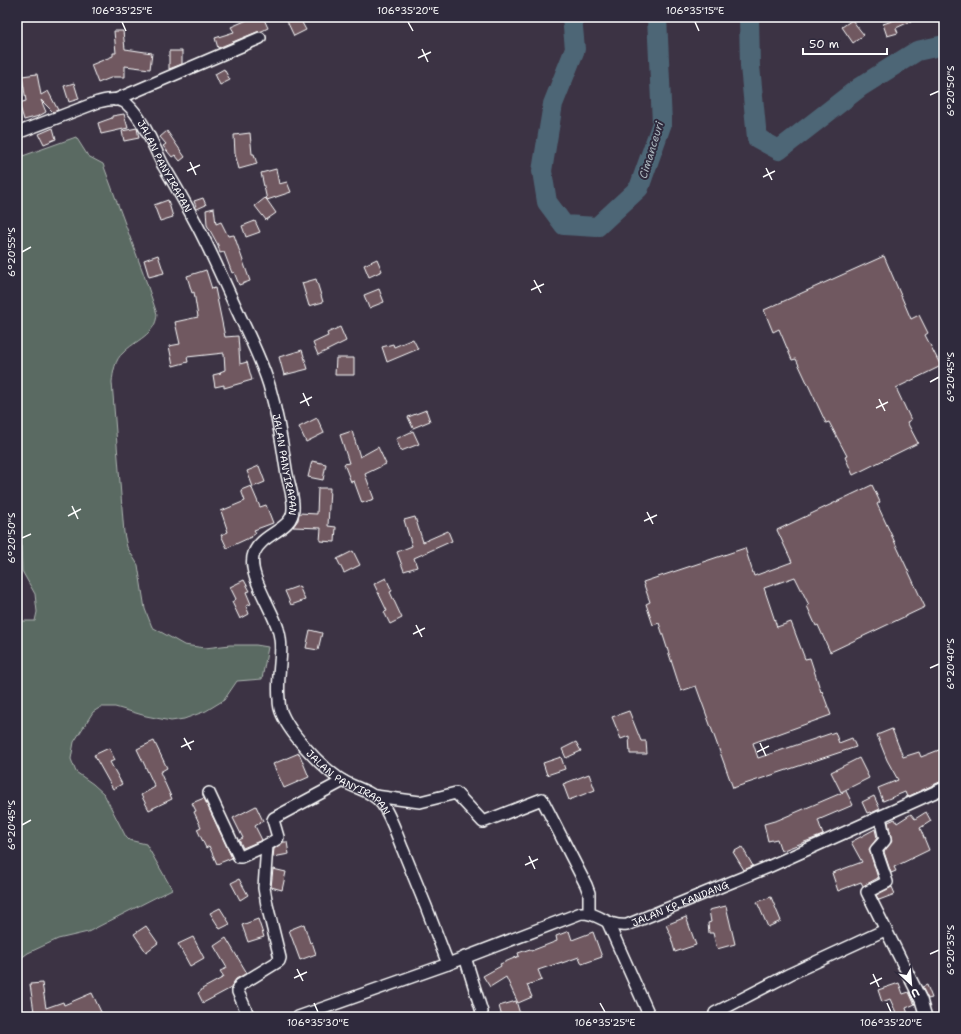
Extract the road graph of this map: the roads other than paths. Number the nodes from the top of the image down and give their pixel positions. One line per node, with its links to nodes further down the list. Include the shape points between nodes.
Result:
1 (260, 38): 2 (street)
2 (115, 100): 3 (street, via 98,102); 4 (street, JALAN PANYIRAPAN, via 125,102 133,111 199,228 268,384 280,426 293,509 292,517 287,524 261,543 253,554 254,575 280,636 281,654 277,686 280,712 291,731 316,758)
3 (17, 133)
4 (343, 781): 7 (street, JALAN PANYIRAPAN); 9 (street, via 274,818 278,837)
5 (944, 788): 8 (street, JALAN KP. KANDANG)
6 (209, 793): 9 (street, via 239,857)
7 (375, 796): 10 (street, via 420,802 456,793 483,822 542,799 586,885 589,893); 14 (street, JALAN PANYIRAPAN, via 384,806 398,838)
8 (880, 817): 11 (street, JALAN KP. KANDANG, via 766,868 627,925); 12 (street, via 885,840 876,850 886,882 867,892)
9 (267, 846): 16 (street, via 264,888 280,958 238,988)
10 (589, 913): 11 (street, JALAN KP. KANDANG); 13 (street, via 581,913)
11 (608, 923): 19 (street)
12 (885, 930): 15 (street, via 790,974); 20 (street, via 921,1000)
13 (465, 957): 14 (street); 18 (street, via 482,1012)
14 (448, 964): 17 (street)
15 (715, 1013)
16 (249, 1017)
17 (298, 1017)
18 (480, 1017)
19 (650, 1017)
20 (926, 1017)

